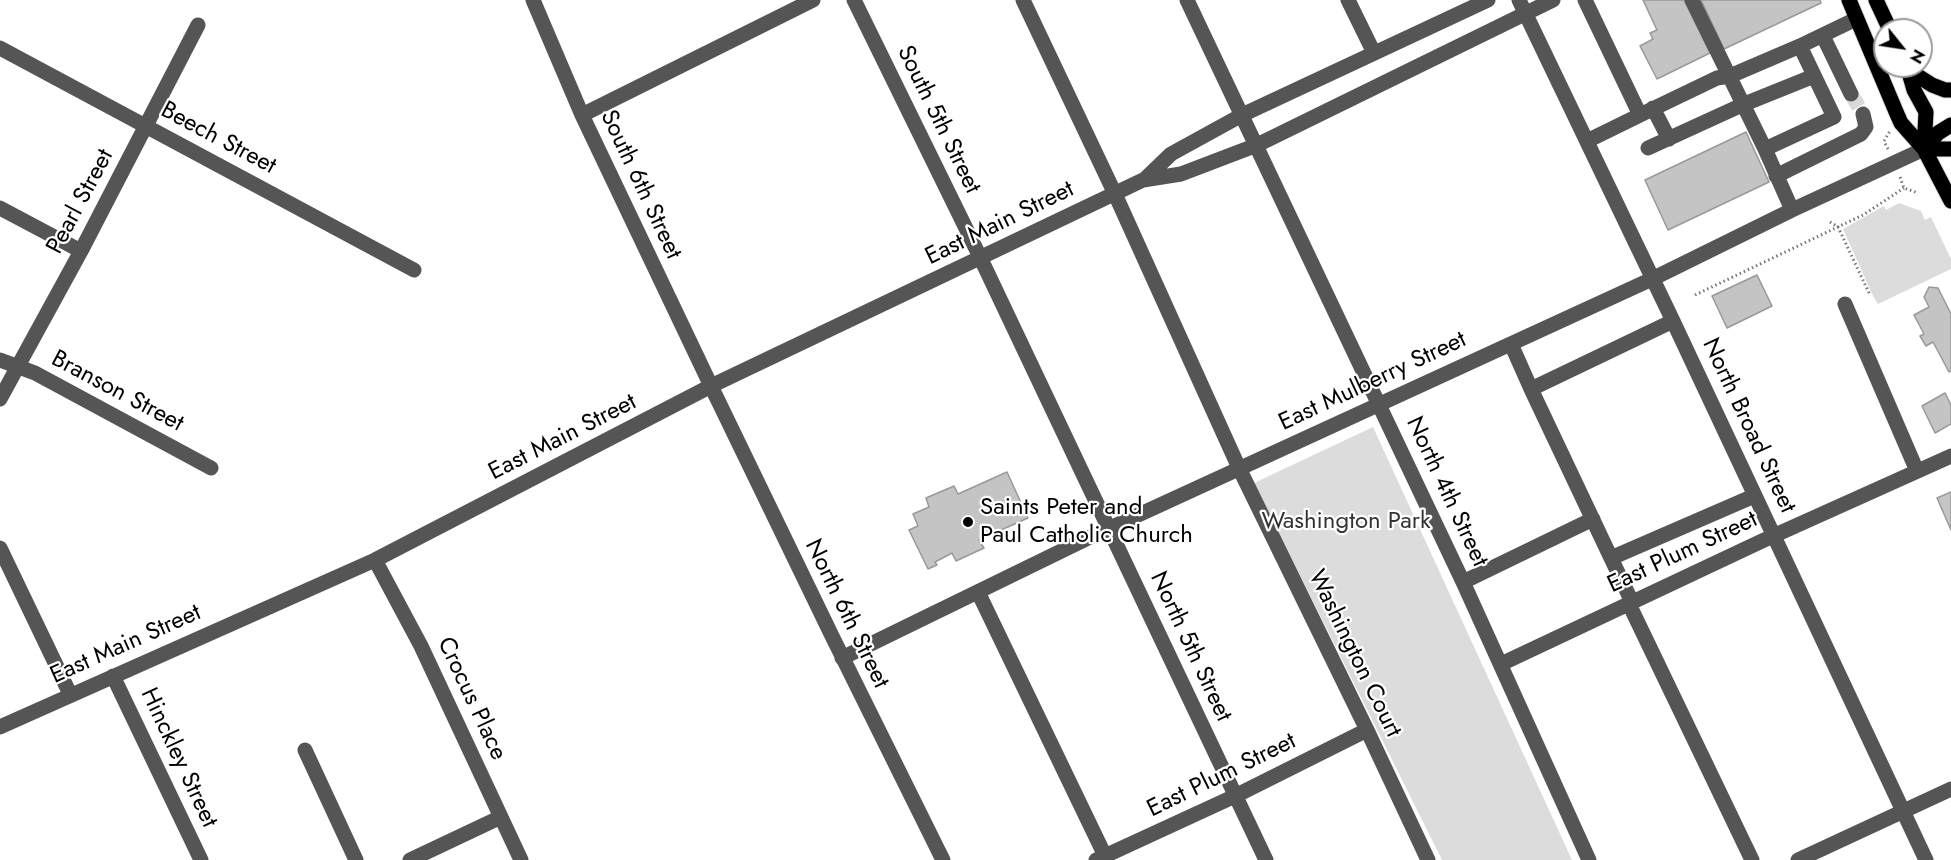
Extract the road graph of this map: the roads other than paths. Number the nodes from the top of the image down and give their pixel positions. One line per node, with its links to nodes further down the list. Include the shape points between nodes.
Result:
1 (533, 0): 30 (street, South 6th Street)
2 (813, 0): 30 (street)
3 (854, 0): 48 (street, South 5th Street)
4 (1023, 0): 43 (street, Washington Court)
5 (1187, 0): 31 (street, North 4th Street)
6 (1348, 0): 20 (street)
7 (1488, 0): 20 (street, East Main Street)
8 (1553, 0): 13 (street, East Main Street)
9 (1585, 0): 28 (street)
10 (1692, 0): 21 (street)
11 (1849, 0): 14 (main road)
12 (1876, 0): 15 (main road)
13 (1522, 6): 35 (street, North Broad Street); 36 (street, East Main Street)
14 (1857, 18): 17 (street); 39 (main road, via 1901,123)
15 (1884, 18)
16 (198, 25): 33 (street, Pearl Street)
17 (1822, 36): 18 (street); 26 (street)
18 (1800, 46): 21 (street); 22 (street)
19 (0, 48): 33 (street, Beech Street)
20 (1374, 53): 31 (street, East Main Street)
21 (1730, 76): 27 (street); 28 (street, via 1717,78)
22 (1814, 76): 27 (street); 38 (street, via 1834,117)
23 (1911, 78): 39 (main road, via 1926,112)
24 (1922, 78): 25 (main road)
25 (1951, 90)
26 (1851, 94)
27 (1742, 105): 34 (street); 38 (street)
28 (1647, 112): 34 (street); 35 (street)
29 (1863, 114): 41 (street, via 1866,128 1861,134)
30 (582, 115): 56 (street, South 6th Street)
31 (1242, 115): 36 (street, North 4th Street); 42 (street, East Main Street, via 1171,154)
32 (1951, 125): 39 (main road)
33 (147, 127): 47 (street, Pearl Street); 49 (street, Beech Street)
34 (1669, 139): 37 (street)
35 (1587, 141): 50 (street, North Broad Street)
36 (1257, 145): 42 (street, East Main Street, via 1181,174); 59 (street, North 4th Street)
37 (1648, 148)
38 (1765, 149): 41 (street)
39 (1924, 149): 40 (main road); 44 (main road); 46 (street, East Mulberry Street)
40 (1951, 149)
41 (1776, 176): 46 (street)
42 (1143, 180): 43 (street, East Main Street)
43 (1115, 194): 48 (street, East Main Street); 62 (street, Washington Court)
44 (1951, 201)
45 (0, 208): 47 (street)
46 (1792, 210): 50 (street, East Mulberry Street)
47 (81, 251): 55 (street, Pearl Street)
48 (981, 259): 56 (street, East Main Street); 66 (street, North 5th Street)
49 (414, 270)
50 (1652, 279): 52 (street, North Broad Street); 53 (street, East Mulberry Street)
51 (1845, 304): 63 (street)
52 (1673, 321): 57 (street); 64 (street, North Broad Street)
53 (1510, 344): 57 (street); 59 (street, East Mulberry Street)
54 (0, 360): 55 (street, Branson Street)
55 (17, 366): 58 (street, Pearl Street); 61 (street, Branson Street)
56 (711, 386): 70 (street, East Main Street); 74 (street, North 6th Street)
57 (1531, 389): 65 (street)
58 (0, 399)
59 (1380, 404): 62 (street, East Mulberry Street); 71 (street, North 4th Street)
60 (1951, 456): 63 (street, East Plum Street)
61 (211, 468)
62 (1239, 468): 66 (street, East Mulberry Street); 79 (street, Washington Court)
63 (1917, 471): 67 (street, East Plum Street)
64 (1754, 496): 67 (street, North Broad Street); 69 (street)
65 (1593, 519): 69 (street); 71 (street)
66 (1109, 528): 72 (street, East Mulberry Street); 82 (street, North 5th Street)
67 (1774, 535): 73 (street, East Plum Street); 83 (street, North Broad Street)
68 (0, 548): 77 (street)
69 (1611, 558): 73 (street)
70 (375, 560): 76 (street, East Main Street); 84 (street, Crocus Place, via 421,646)
71 (1463, 582): 75 (street, North 4th Street)
72 (978, 592): 74 (street, East Mulberry Street); 85 (street)
73 (1631, 603): 75 (street, East Plum Street); 94 (street)
74 (842, 658): 90 (street, North 6th Street)
75 (1501, 664): 93 (street, North 4th Street)
76 (113, 676): 77 (street, East Main Street); 86 (street, Hinckley Street)
77 (70, 694): 78 (street, East Main Street)
78 (0, 727)
79 (1367, 730): 82 (street, East Plum Street); 92 (street, Washington Court)
80 (305, 750): 87 (street)
81 (1951, 789): 83 (street)
82 (1236, 796): 85 (street, East Plum Street); 91 (street, North 5th Street)
83 (1903, 812): 95 (street); 96 (street, North Broad Street)
84 (501, 817): 88 (street); 89 (street, Crocus Place)
85 (1103, 859)
86 (201, 860)
87 (356, 860)
88 (410, 860)
89 (522, 860)
90 (943, 860)
91 (1266, 860)
92 (1428, 860)
93 (1589, 860)
94 (1752, 860)
95 (1798, 860)
96 (1926, 860)

